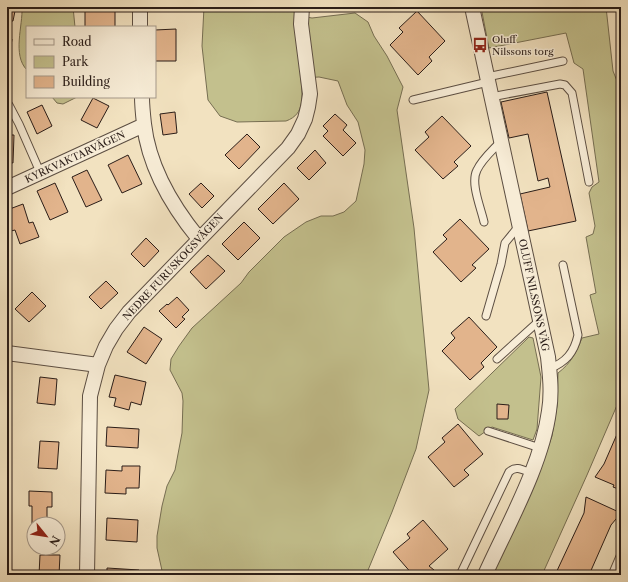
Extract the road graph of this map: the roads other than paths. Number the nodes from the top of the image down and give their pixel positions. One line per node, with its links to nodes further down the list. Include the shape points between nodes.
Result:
1 (140, 7): 4 (street)
2 (302, 7): 18 (street, NEDRE FURUSKOGSVÄGEN, via 301,24 310,94 305,119 288,148)
3 (472, 7): 6 (street, OLUFF NILSSONS VÄG)
4 (140, 26)
5 (563, 61): 6 (lane)
6 (488, 80): 7 (street, OLUFF NILSSONS VÄG); 9 (lane)
7 (491, 97): 12 (street, OLUFF NILSSONS VÄG); 14 (lane, via 560,84 569,88)
8 (142, 98): 11 (street)
9 (413, 100)
10 (9, 105): 13 (lane)
11 (144, 125): 13 (street, KYRKVAKTARVÄGEN); 18 (street, via 151,156 160,178 182,218)
12 (501, 141): 16 (lane, via 481,164 474,177); 17 (street, OLUFF NILSSONS VÄG)
13 (40, 172): 15 (street, KYRKVAKTARVÄGEN)
14 (589, 182)
15 (7, 188)
16 (484, 222)
17 (519, 226): 20 (lane, via 505,243); 21 (street, OLUFF NILSSONS VÄG)
18 (199, 239): 24 (street, NEDRE FURUSKOGSVÄGEN, via 129,312 106,346)
19 (563, 265): 25 (lane, via 578,335 572,353 559,365)
20 (486, 316)
21 (540, 320): 23 (lane); 25 (street, OLUFF NILSSONS VÄG)
22 (7, 353): 24 (street)
23 (497, 359)
24 (98, 365): 30 (street, NEDRE FURUSKOGSVÄGEN, via 90,396)
25 (549, 369): 27 (street, OLUFF NILSSONS VÄG, via 549,412)
26 (488, 432): 27 (lane)
27 (540, 448): 28 (street, OLUFF NILSSONS VÄG)
28 (531, 473): 31 (lane, via 516,468 509,472); 32 (street, OLUFF NILSSONS VÄG)
29 (621, 554): 33 (lane)
30 (87, 575)
31 (460, 575)
32 (485, 575)
33 (612, 575)

